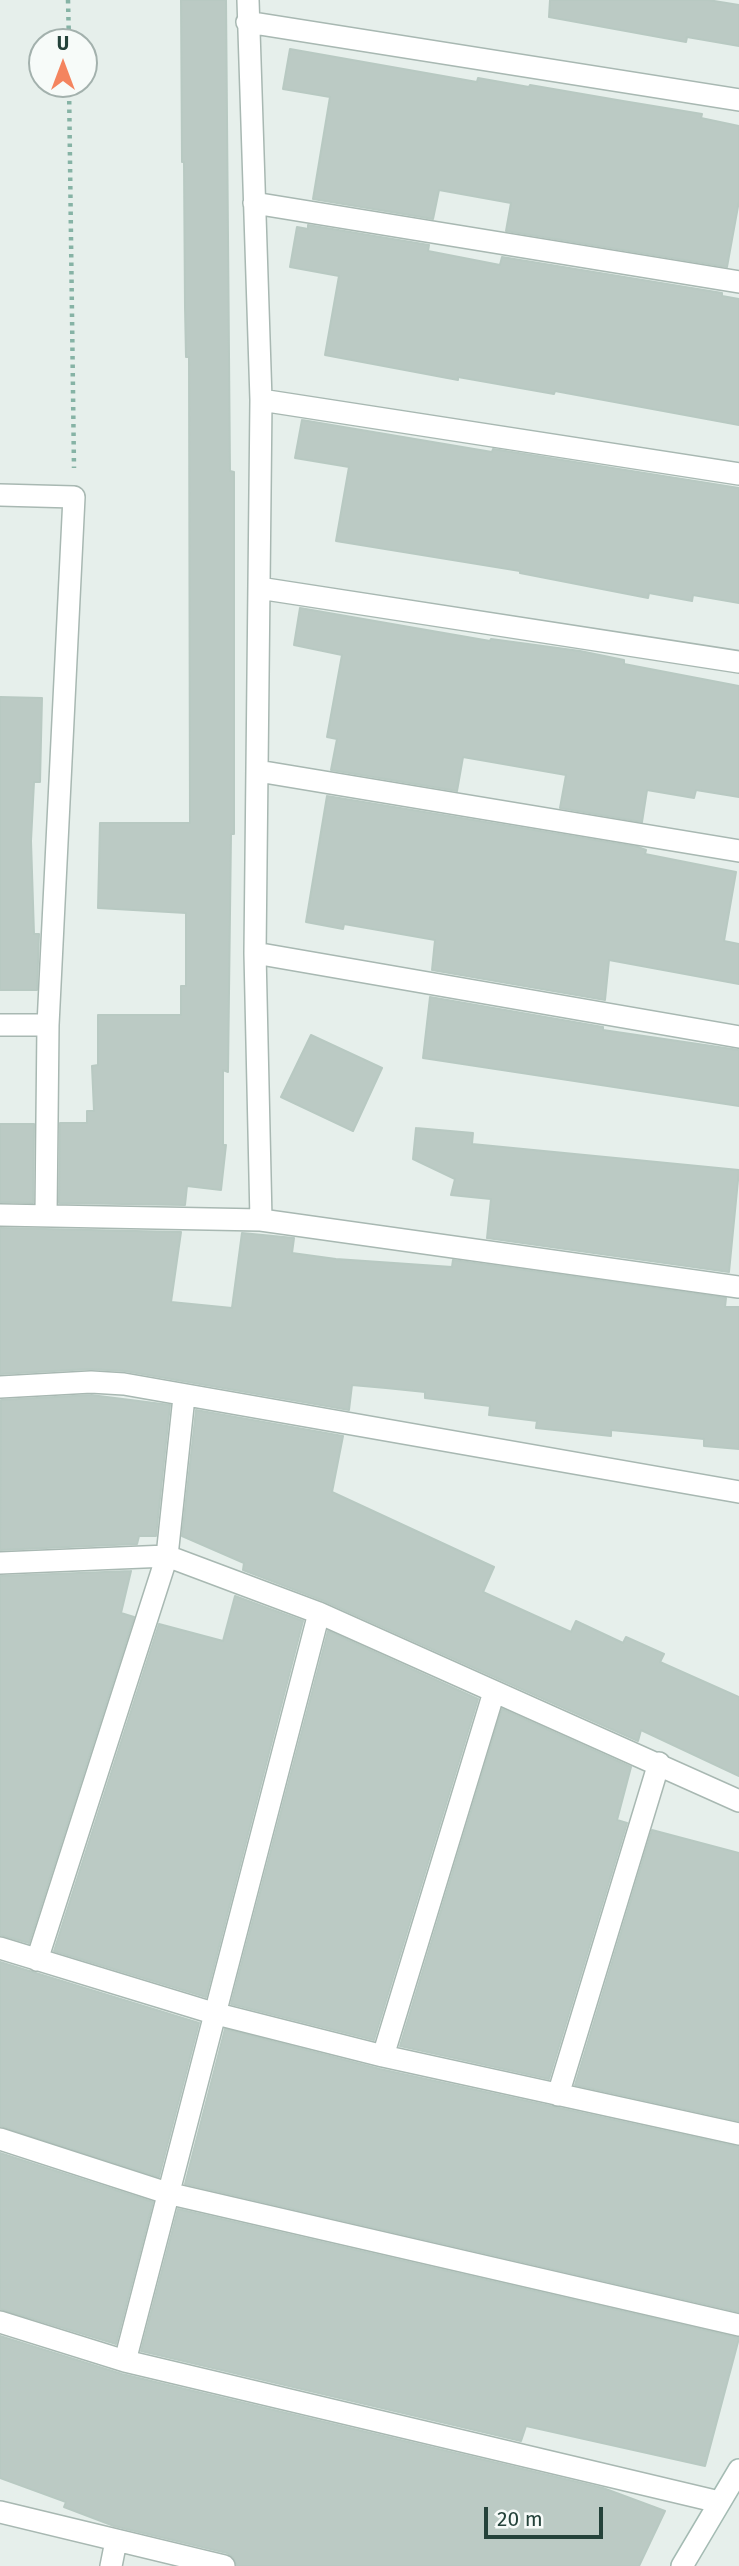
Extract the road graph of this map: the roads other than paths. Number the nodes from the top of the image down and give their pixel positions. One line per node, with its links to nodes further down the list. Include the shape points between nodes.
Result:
1 (248, 0): 2 (street)
2 (247, 22): 3 (street); 4 (street)
3 (739, 100)
4 (254, 203): 5 (street); 6 (street)
5 (739, 282)
6 (261, 400): 7 (street); 9 (street)
7 (739, 474)
8 (0, 495): 15 (street, via 74,497)
9 (259, 588): 10 (street); 11 (street)
10 (739, 662)
11 (258, 771): 12 (street); 13 (street)
12 (739, 851)
13 (255, 953): 16 (street); 19 (street)
14 (0, 1025): 15 (street)
15 (48, 1025): 17 (street)
16 (739, 1037)
17 (46, 1214): 18 (street); 19 (street)
18 (0, 1215)
19 (261, 1220): 20 (street)
20 (739, 1286)
21 (0, 1387): 22 (street, via 91,1382)
22 (184, 1397): 23 (street); 24 (street)
23 (739, 1492)
24 (167, 1556): 25 (street); 26 (street); 31 (street)
25 (0, 1563)
26 (319, 1614): 27 (street); 32 (street)
27 (494, 1692): 28 (street); 33 (street)
28 (659, 1763): 29 (street); 34 (street)
29 (739, 1801)
30 (0, 1948): 31 (street)
31 (37, 1960): 32 (street)
32 (213, 2013): 33 (street); 37 (street)
33 (383, 2056): 34 (street)
34 (558, 2095): 35 (street)
35 (738, 2131)
36 (0, 2139): 37 (street)
37 (167, 2193): 39 (street); 40 (street)
38 (0, 2322): 40 (street)
39 (739, 2325)
40 (125, 2361): 42 (street)
41 (739, 2470): 42 (street)
42 (719, 2502): 47 (street)
43 (0, 2512): 44 (street)
44 (116, 2541): 45 (street); 46 (street)
45 (111, 2566)
46 (224, 2566)
47 (682, 2566)

